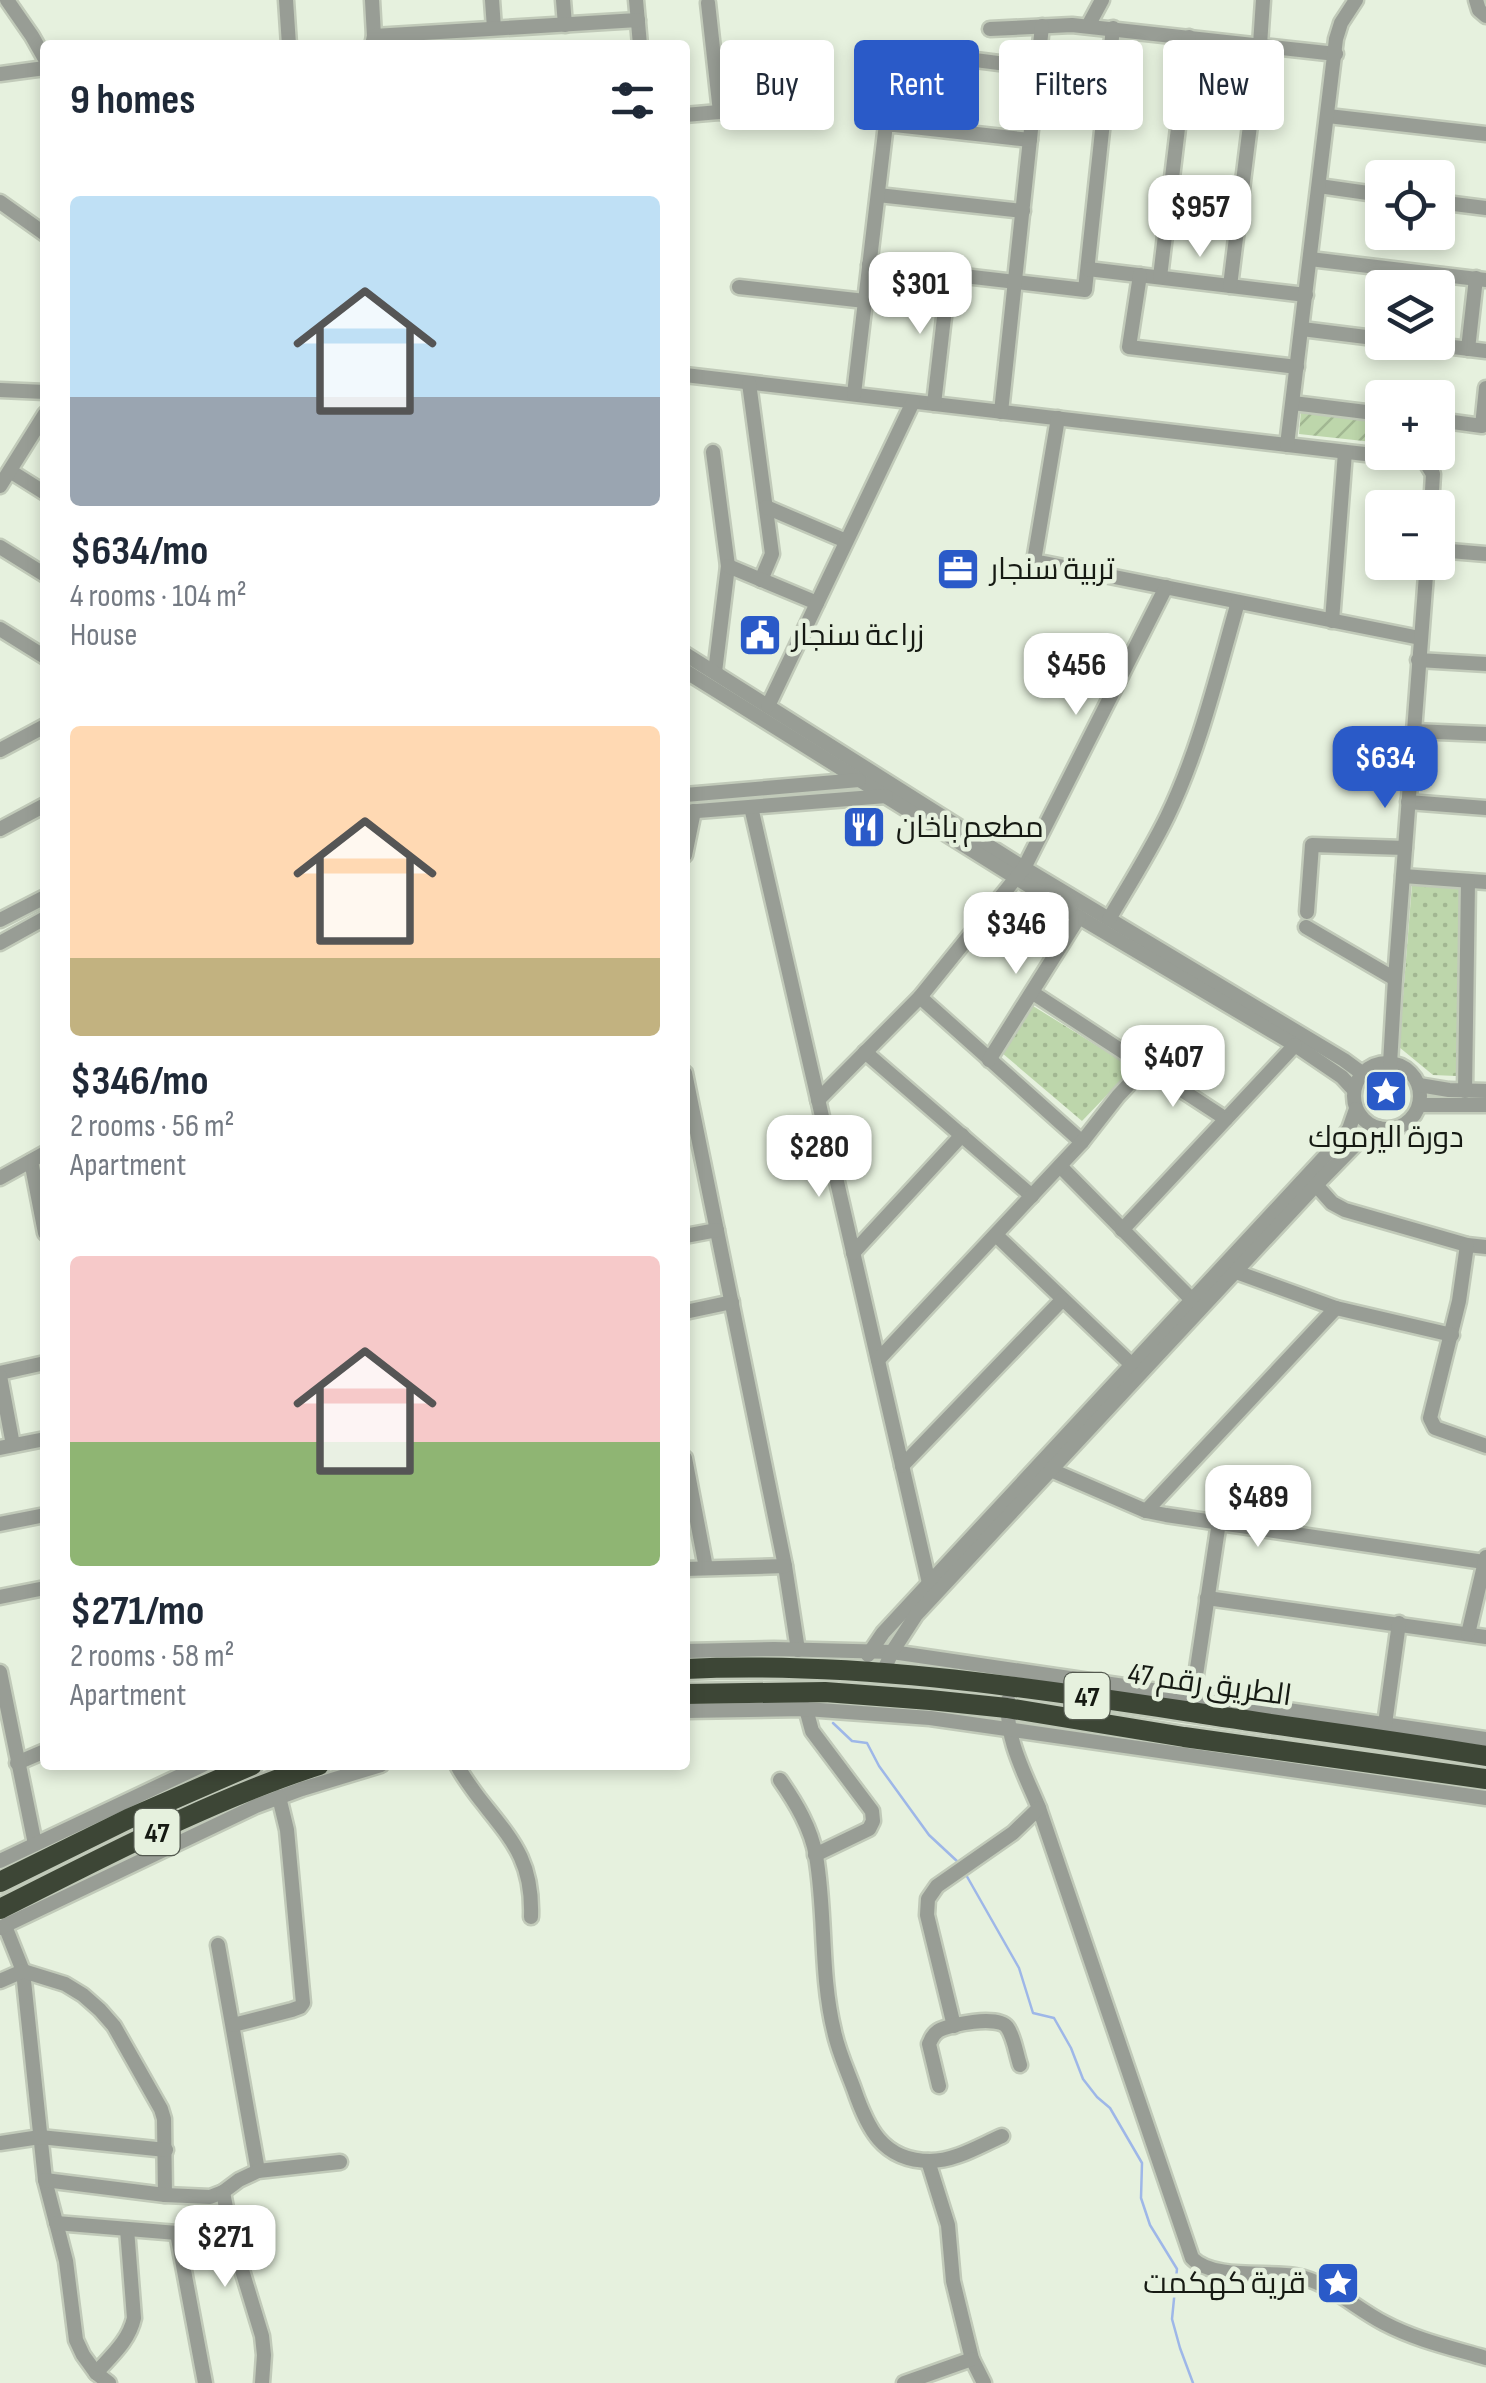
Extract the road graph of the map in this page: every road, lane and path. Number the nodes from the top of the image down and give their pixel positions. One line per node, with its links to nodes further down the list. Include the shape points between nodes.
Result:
1 (7, 0): 30 (street)
2 (286, 0): 22 (street)
3 (372, 0): 23 (street)
4 (492, 0): 17 (street)
5 (564, 0): 14 (street)
6 (636, 0): 13 (street)
7 (1102, 0): 16 (street)
8 (1263, 0): 28 (street)
9 (1356, 0): 31 (street, via 1341,23)
10 (1476, 0): 12 (street)
11 (708, 3): 34 (street)
12 (1486, 16)
13 (638, 20): 14 (street); 24 (street)
14 (565, 24): 17 (street)
15 (1042, 26): 16 (street); 19 (street); 25 (street)
16 (1088, 26): 18 (street)
17 (494, 28): 21 (street)
18 (1113, 28): 20 (street); 26 (street)
19 (990, 30)
20 (1189, 37): 27 (street); 55 (street)
21 (417, 39): 23 (street)
22 (289, 40)
23 (373, 40)
24 (640, 40)
25 (1041, 40)
26 (1112, 40)
27 (1216, 40)
28 (1260, 40)
29 (1284, 48): 31 (street)
30 (40, 50)
31 (1336, 54): 36 (street)
32 (40, 69): 33 (street)
33 (0, 74)
34 (720, 112): 35 (street)
35 (690, 115)
36 (1328, 116): 40 (street); 42 (street)
37 (1031, 130): 41 (street)
38 (1102, 130): 52 (street)
39 (1249, 130): 58 (street)
40 (1486, 134)
41 (1030, 140): 44 (street, via 886,124); 48 (street)
42 (1319, 186): 43 (street); 50 (street)
43 (1365, 192)
44 (878, 195): 48 (street); 51 (street)
45 (0, 202): 49 (street)
46 (1455, 204): 47 (street)
47 (1486, 208)
48 (1023, 211): 57 (street)
49 (40, 230)
50 (1310, 260): 56 (street); 60 (street)
51 (870, 265): 53 (street); 61 (street)
52 (1088, 269): 54 (street); 57 (street, via 1086,290)
53 (949, 274): 57 (street); 76 (street)
54 (1140, 275): 55 (street); 67 (street, via 1129,347)
55 (1160, 277): 58 (street)
56 (1481, 279): 65 (street)
57 (1015, 282): 77 (street)
58 (1230, 286): 60 (street)
59 (740, 287): 61 (street)
60 (1306, 296): 62 (street)
61 (865, 300): 73 (street)
62 (1302, 329): 63 (street); 67 (street)
63 (1365, 337)
64 (1455, 347): 65 (street)
65 (1468, 349): 66 (street)
66 (1486, 351)
67 (1297, 367): 75 (street)
68 (690, 376): 69 (street)
69 (749, 382): 73 (street); 89 (street)
70 (1486, 388): 80 (street, via 1482,426)
71 (0, 390): 72 (street)
72 (40, 392)
73 (854, 394): 74 (street)
74 (913, 402): 76 (street); 90 (street)
75 (1292, 403): 78 (street); 82 (street)
76 (934, 404): 77 (street)
77 (1001, 412): 79 (street)
78 (1365, 412)
79 (1058, 418): 82 (street); 98 (street, via 1034,560)
80 (1455, 422)
81 (40, 423): 85 (street)
82 (1287, 445): 84 (street)
83 (714, 452): 94 (street)
84 (1345, 452): 88 (street, via 1425,461); 101 (street)
85 (10, 470): 86 (street); 87 (street)
86 (0, 486)
87 (40, 490)
88 (1432, 490)
89 (766, 506): 90 (street); 96 (street, via 772,554)
90 (846, 541): 100 (street)
91 (0, 547): 95 (street)
92 (1455, 551): 93 (street)
93 (1486, 554)
94 (728, 566): 96 (street); 108 (street)
95 (40, 572)
96 (761, 580): 100 (street)
97 (1425, 580): 103 (street)
98 (1166, 588): 99 (street); 127 (street)
99 (1238, 602): 101 (street); 134 (street, via 1180,787)
100 (817, 604): 110 (street)
101 (1332, 621): 103 (street)
102 (0, 630): 104 (street)
103 (1420, 638): 106 (street)
104 (40, 653)
105 (690, 657): 108 (street)
106 (1418, 660): 107 (street); 112 (street)
107 (1486, 664)
108 (715, 672): 110 (street)
109 (690, 674): 115 (street)
110 (768, 706): 115 (street)
111 (40, 729): 114 (street)
112 (1413, 731): 113 (street); 120 (street)
113 (1486, 734)
114 (0, 750)
115 (865, 775): 116 (street); 118 (street); 127 (street)
116 (813, 784): 117 (street); 119 (street)
117 (690, 795)
118 (886, 796): 119 (street); 127 (street)
119 (815, 802): 122 (street)
120 (1408, 802): 123 (street); 126 (street)
121 (40, 807): 125 (street)
122 (751, 807): 124 (street); 151 (street)
123 (1486, 808)
124 (690, 812)
125 (0, 829)
126 (1405, 848): 128 (street); 137 (street, via 1312,845 1306,919)
127 (1020, 873): 132 (street); 134 (street); 139 (street)
128 (1402, 876): 129 (street); 137 (street)
129 (1468, 881): 130 (street); 148 (street)
130 (1486, 882)
131 (40, 899): 133 (street)
132 (1078, 916): 138 (street); 140 (street)
133 (1, 917)
134 (1109, 919): 145 (street)
135 (40, 921): 136 (street)
136 (0, 943)
137 (1395, 979): 143 (street)
138 (1033, 992): 142 (street); 144 (street)
139 (920, 998): 141 (street); 142 (street)
140 (1295, 1045): 147 (street); 155 (street)
141 (866, 1052): 151 (street); 157 (street)
142 (989, 1060): 158 (street)
143 (1390, 1064): 145 (street); 146 (street)
144 (1146, 1066): 155 (street); 158 (street)
145 (1363, 1074): 147 (street)
146 (1419, 1085): 148 (street); 152 (street)
147 (1354, 1090): 154 (street)
148 (1465, 1091): 149 (street)
149 (1486, 1092)
150 (690, 1098): 166 (street)
151 (818, 1100): 172 (street)
152 (1419, 1105): 153 (street); 156 (street, via 1399,1127)
153 (1486, 1106)
154 (1356, 1109): 156 (street); 176 (street, via 1343,1138)
155 (1226, 1119): 167 (street)
156 (1378, 1128): 163 (street)
157 (962, 1135): 164 (street); 172 (street)
158 (1082, 1142): 161 (street)
159 (40, 1155): 160 (street)
160 (31, 1161): 162 (street); 165 (street)
161 (1060, 1166): 164 (street); 167 (street)
162 (0, 1178)
163 (1316, 1185): 170 (street, via 1345,1210); 173 (street)
164 (1032, 1196): 169 (street)
165 (40, 1208)
166 (717, 1230): 168 (street); 175 (street)
167 (1122, 1230): 176 (street)
168 (690, 1235)
169 (996, 1235): 174 (street); 180 (street)
170 (1467, 1244): 171 (street); 179 (street)
171 (1486, 1247)
172 (854, 1254): 180 (street)
173 (1236, 1272): 176 (street); 177 (street)
174 (1062, 1300): 182 (street); 187 (street)
175 (732, 1302): 178 (street); 195 (street)
176 (1197, 1304): 182 (street); 188 (street)
177 (1336, 1308): 179 (street); 190 (street)
178 (690, 1311)
179 (1452, 1334): 186 (street, via 1431,1423)
180 (878, 1360): 187 (street)
181 (40, 1365): 183 (street)
182 (1132, 1365): 198 (street)
183 (0, 1375): 185 (street)
184 (40, 1440): 185 (street)
185 (7, 1446)
186 (1486, 1446)
187 (902, 1466): 198 (street)
188 (1051, 1470): 190 (street); 208 (street, via 916,1615)
189 (690, 1484): 196 (street)
190 (1146, 1511): 192 (street)
191 (40, 1516): 193 (street)
192 (1219, 1522): 194 (street); 201 (street)
193 (0, 1524)
194 (1485, 1558): 203 (street)
195 (785, 1566): 196 (street); 205 (street)
196 (706, 1568): 197 (street)
197 (690, 1569)
198 (929, 1583): 207 (street)
199 (40, 1589): 200 (street)
200 (0, 1597)
201 (1207, 1598): 202 (street); 216 (street)
202 (1399, 1624): 203 (street); 222 (street)
203 (1468, 1634): 204 (street)
204 (1486, 1637)
205 (798, 1650): 207 (street); 209 (street)
206 (690, 1651): 209 (street)
207 (870, 1651): 208 (street); 211 (street)
208 (892, 1652): 213 (street); 215 (street)
209 (774, 1658): 210 (highway, الطريق رقم 47 / 47); 211 (highway, الطريق رقم 47 / 47)
210 (690, 1668)
211 (859, 1670): 213 (highway, الطريق رقم 47 / 47)
212 (0, 1672): 226 (street)
213 (884, 1672): 214 (highway, الطريق رقم 47 / 47)
214 (1009, 1684): 215 (highway, الطريق رقم 47 / 47); 221 (street)
215 (1092, 1689): 216 (street); 225 (highway, الطريق رقم 47 / 47)
216 (1192, 1694): 222 (street)
217 (690, 1695): 218 (highway, الطريق رقم 47 / 47)
218 (740, 1700): 219 (street); 220 (street); 221 (highway, الطريق رقم 47 / 47, via 878,1695)
219 (806, 1709): 221 (street); 239 (street, via 812,1731 873,1821 861,1834)
220 (690, 1710)
221 (1008, 1718): 232 (highway, الطريق رقم 47 / 47, via 1184,1737); 237 (street)
222 (1386, 1724): 223 (street)
223 (1486, 1739)
224 (40, 1753): 226 (street)
225 (1486, 1756)
226 (17, 1763): 238 (street)
227 (192, 1770): 238 (street)
228 (240, 1770): 241 (highway, 47)
229 (303, 1770): 235 (highway, 47)
230 (347, 1770): 235 (street)
231 (460, 1770): 242 (street, via 522,1857)
232 (1419, 1778): 233 (highway, الطريق رقم 47 / 47); 236 (street)
233 (1486, 1778)
234 (780, 1780): 239 (street)
235 (269, 1781): 243 (highway, 47, via 136,1842); 247 (street, via 288,1830 303,2003)
236 (1486, 1798)
237 (1039, 1808): 248 (street, via 928,1899); 265 (street, via 1192,2258 1207,2269 1314,2281 1387,2324)
238 (35, 1844): 240 (street)
239 (816, 1855): 255 (street, via 833,2030 866,2122 892,2151)
240 (0, 1861)
241 (0, 1882)
242 (531, 1917)
243 (2, 1921): 245 (street)
244 (218, 1945): 247 (street)
245 (23, 1972): 246 (street); 251 (street); 254 (street, via 65,1984 114,2026 161,2109)
246 (0, 1981)
247 (233, 2025): 257 (street)
248 (954, 2026): 249 (street, via 1003,2022); 250 (street, via 938,2031 930,2044)
249 (1020, 2065)
250 (939, 2086)
251 (40, 2136): 253 (street); 254 (street); 258 (street)
252 (1002, 2136): 255 (street)
253 (0, 2143)
254 (166, 2150): 260 (street)
255 (928, 2161): 266 (street, via 948,2224)
256 (340, 2162): 257 (street)
257 (258, 2171): 259 (street)
258 (45, 2180): 260 (street); 261 (street)
259 (222, 2192): 260 (street); 264 (street)
260 (165, 2195)
261 (56, 2223): 262 (street); 267 (street, via 76,2340)
262 (127, 2229): 263 (street); 267 (street, via 132,2328)
263 (177, 2233): 264 (street); 269 (street)
264 (231, 2234): 270 (street, via 262,2336)
265 (1486, 2358)
266 (972, 2359): 271 (street); 272 (street)
267 (96, 2374): 268 (street)
268 (109, 2383)
269 (205, 2383)
270 (262, 2383)
271 (904, 2383)
272 (984, 2383)

